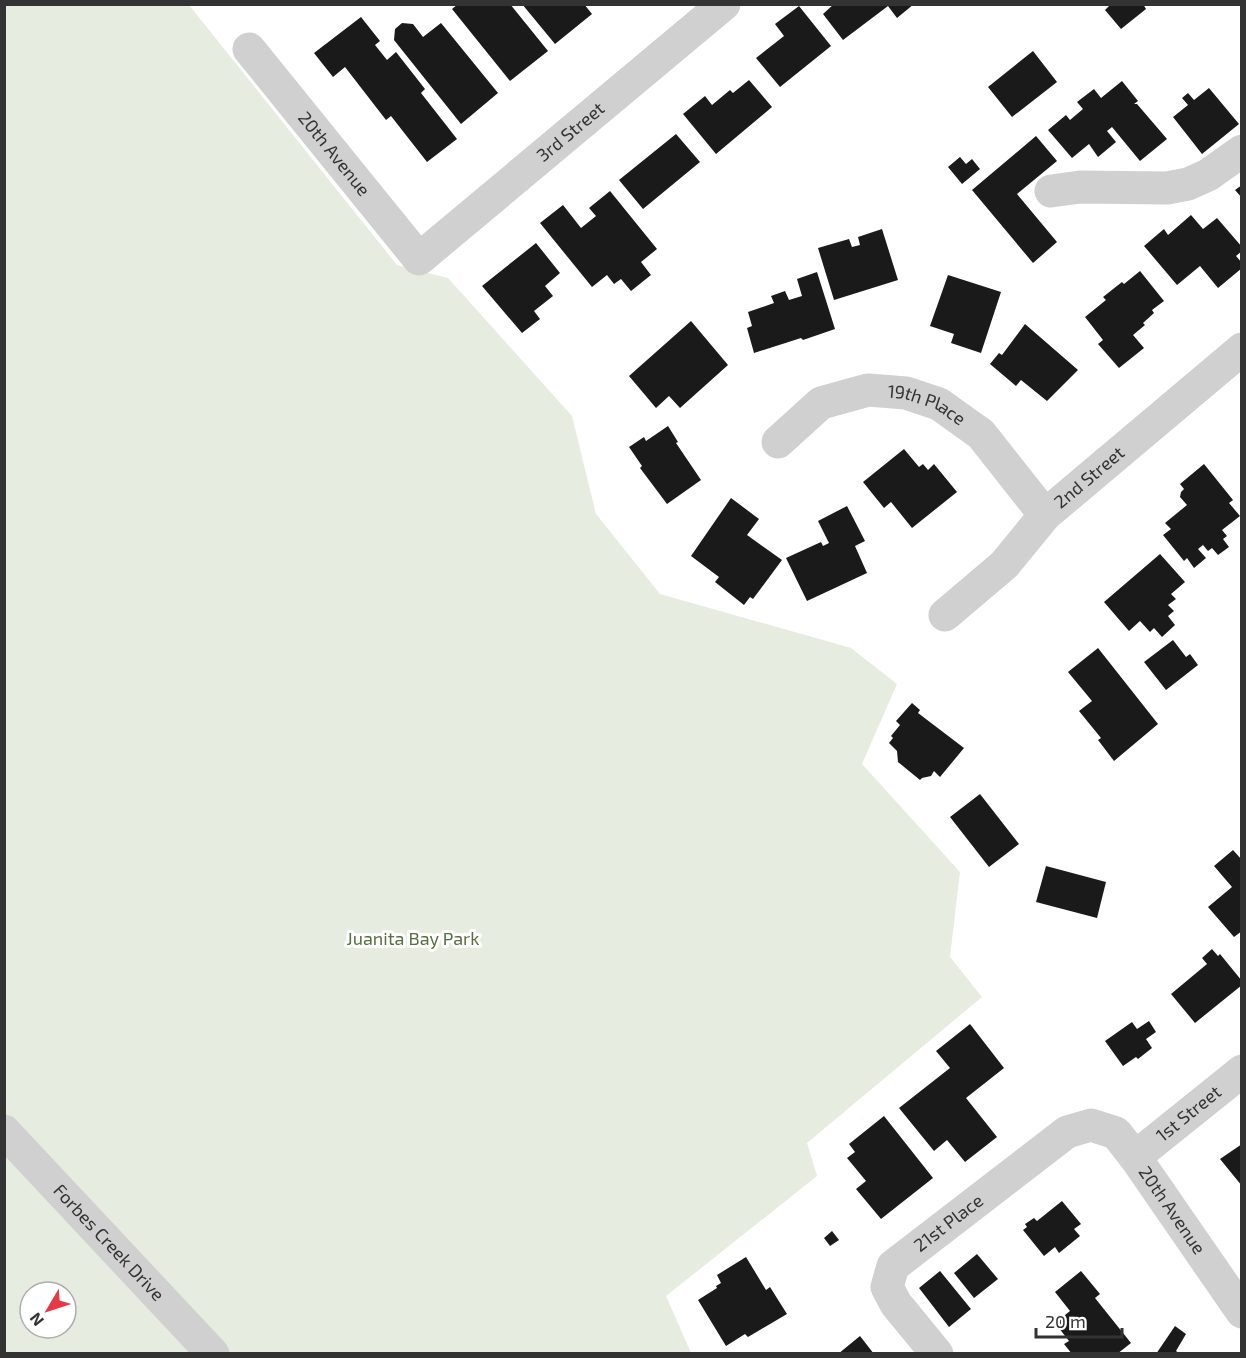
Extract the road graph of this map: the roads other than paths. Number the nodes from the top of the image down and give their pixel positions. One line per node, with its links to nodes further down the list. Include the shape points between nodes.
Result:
1 (724, 4): 5 (street, 3rd Street)
2 (249, 49): 5 (street, 20th Avenue)
3 (1242, 152): 4 (street, via 1188,184 1167,188 1080,186)
4 (1051, 191)
5 (419, 259)
6 (1242, 349): 8 (street, 2nd Street)
7 (778, 442): 8 (street, 19th Place, via 822,403 868,390 906,393 939,404 981,434)
8 (1045, 515): 9 (street, 2nd Street, via 1004,565)
9 (945, 615)
10 (1242, 1071): 13 (street, 1st Street)
11 (1091, 1125): 13 (street, 20th Avenue, via 1116,1133); 16 (street, 21st Place, via 1067,1132 893,1266 887,1287 896,1304)
12 (4, 1131): 15 (street, Forbes Creek Drive)
13 (1135, 1157): 14 (street, 20th Avenue)
14 (1242, 1312)
15 (213, 1353)
16 (937, 1353)

